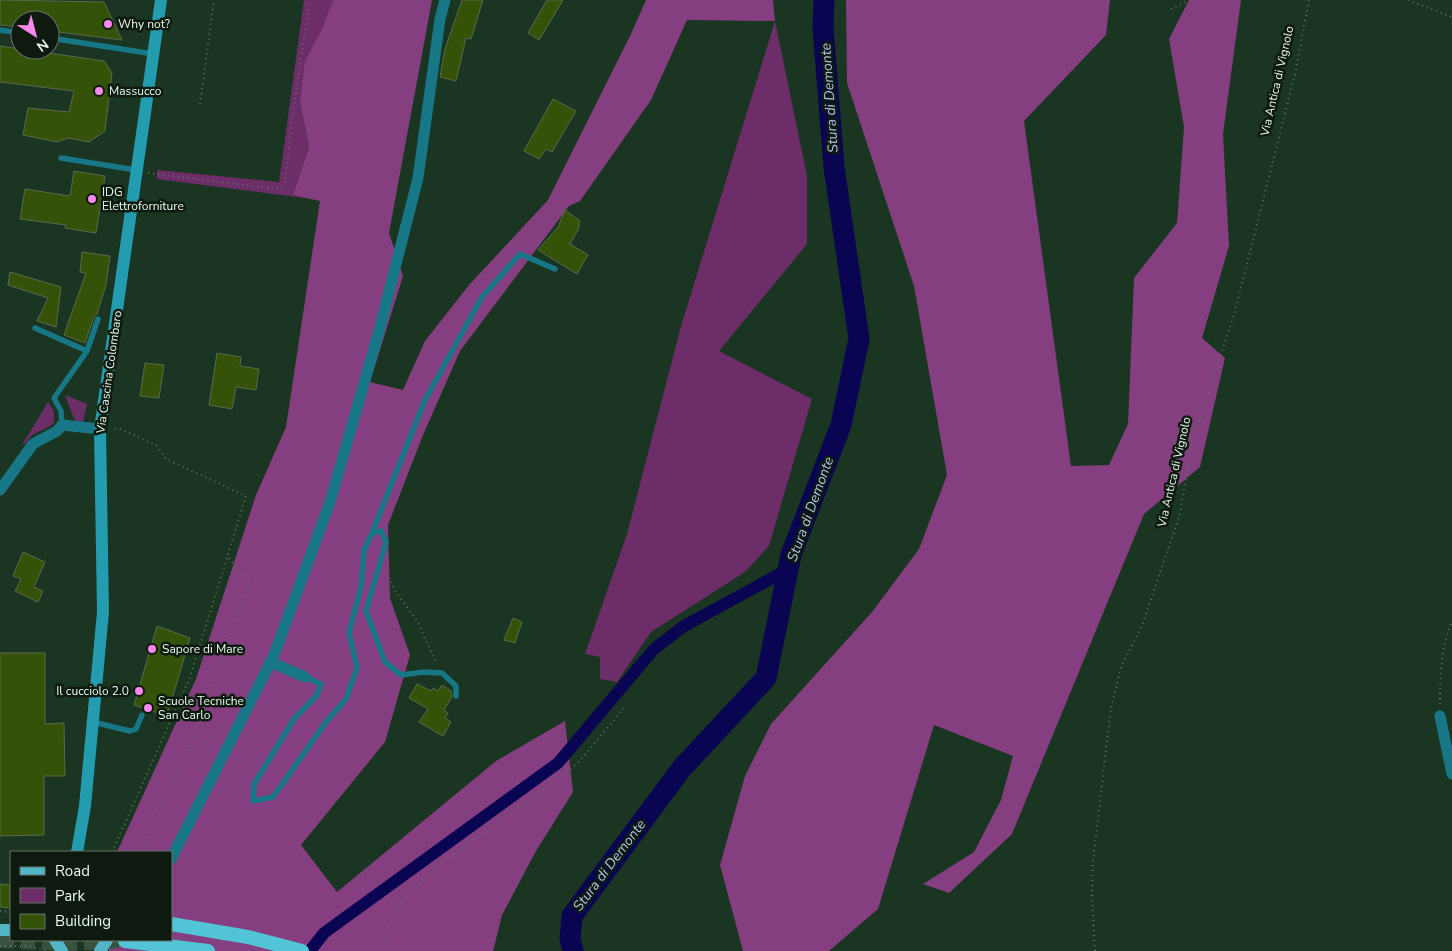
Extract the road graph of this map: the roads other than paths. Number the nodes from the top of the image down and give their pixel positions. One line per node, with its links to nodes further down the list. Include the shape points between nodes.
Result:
1 (161, 0): 4 (main road, Via Cascina Colombaro)
2 (446, 0): 15 (street, via 440,19 418,178 379,332 330,502)
3 (60, 40): 4 (lane)
4 (154, 54): 6 (main road, Via Cascina Colombaro)
5 (61, 158): 6 (lane)
6 (138, 170): 12 (main road, Via Cascina Colombaro)
7 (555, 269): 14 (lane, via 520,254 482,297 425,400)
8 (98, 319): 10 (lane)
9 (35, 328): 10 (lane)
10 (86, 351): 11 (lane, via 54,398 61,411)
11 (62, 425): 12 (street); 13 (street, via 34,444)
12 (100, 430): 20 (main road, Via Cascina Colombaro, via 103,612)
13 (0, 490)
14 (372, 533): 16 (lane, via 364,550 361,587 349,632 357,668 346,698 273,797 253,801 254,784 294,719 317,696 321,684); 17 (lane, via 381,531 386,542 366,611 385,662 401,675 442,673 456,686)
15 (275, 664): 16 (street); 25 (street)
16 (306, 677)
17 (456, 696)
18 (142, 715): 20 (lane, via 136,729 130,731)
19 (1440, 716): 21 (street)
20 (93, 722): 22 (main road, Via Cascina Colombaro)
21 (1452, 774)
22 (85, 806): 23 (main road, Via Cascina Colombaro); 24 (main road, Via Cascina Colombaro)
23 (77, 851)
24 (87, 851)
25 (172, 857)
26 (172, 924): 29 (highway, via 248,937)
27 (127, 944): 28 (highway, bridge)
28 (208, 951)
29 (302, 951)

